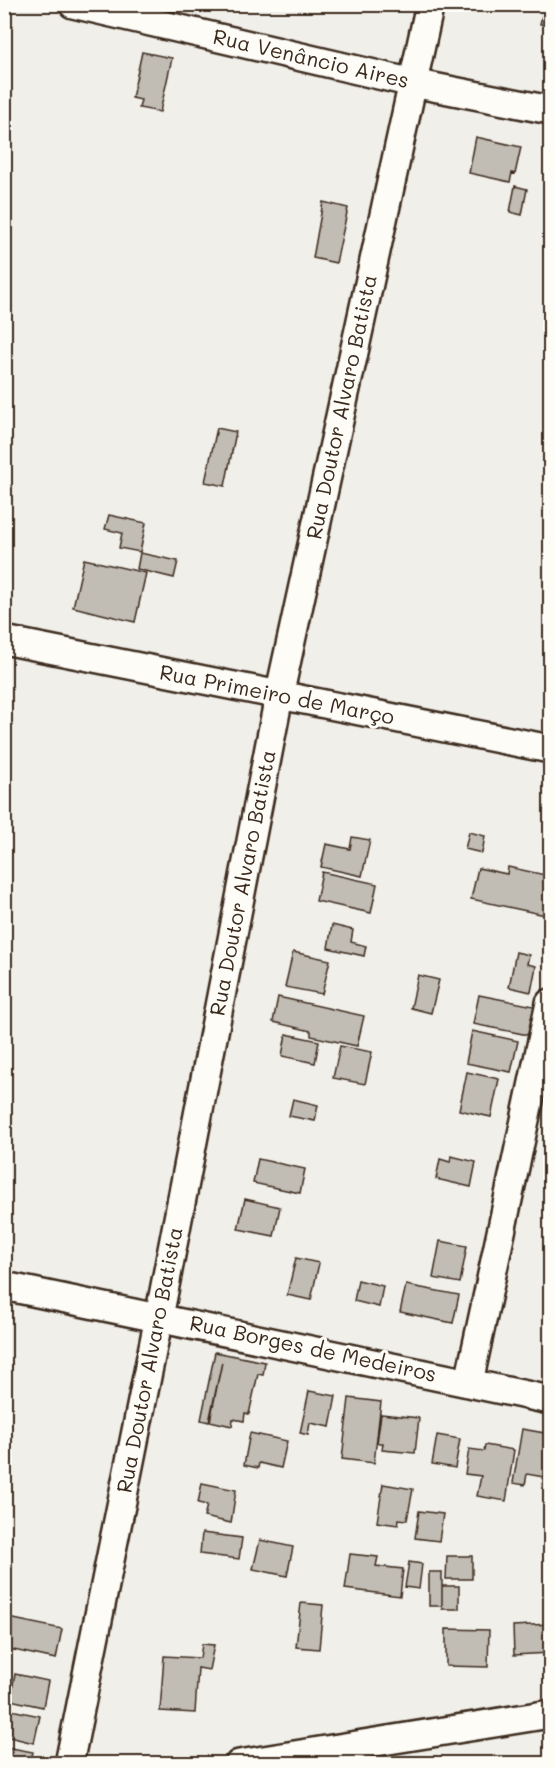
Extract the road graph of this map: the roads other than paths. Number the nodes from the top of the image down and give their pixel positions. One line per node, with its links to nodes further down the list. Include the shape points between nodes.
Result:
1 (73, 4): 3 (street, Rua Venâncio Aires)
2 (430, 4): 3 (street, Rua Doutor Alvaro Batista)
3 (413, 83): 4 (street, Rua Venâncio Aires); 6 (street, Rua Doutor Alvaro Batista)
4 (550, 110)
5 (4, 640): 6 (street, Rua Primeiro de Março)
6 (279, 696): 7 (street, Rua Primeiro de Março); 10 (street, Rua Doutor Alvaro Batista)
7 (550, 748)
8 (550, 1003): 11 (street)
9 (4, 1286): 10 (street, Rua Borges de Medeiros)
10 (159, 1317): 11 (street, Rua Borges de Medeiros); 14 (street, Rua Doutor Alvaro Batista)
11 (469, 1382): 12 (street, Rua Borges de Medeiros)
12 (550, 1400)
13 (550, 1714): 15 (street)
14 (69, 1764)
15 (239, 1764)

